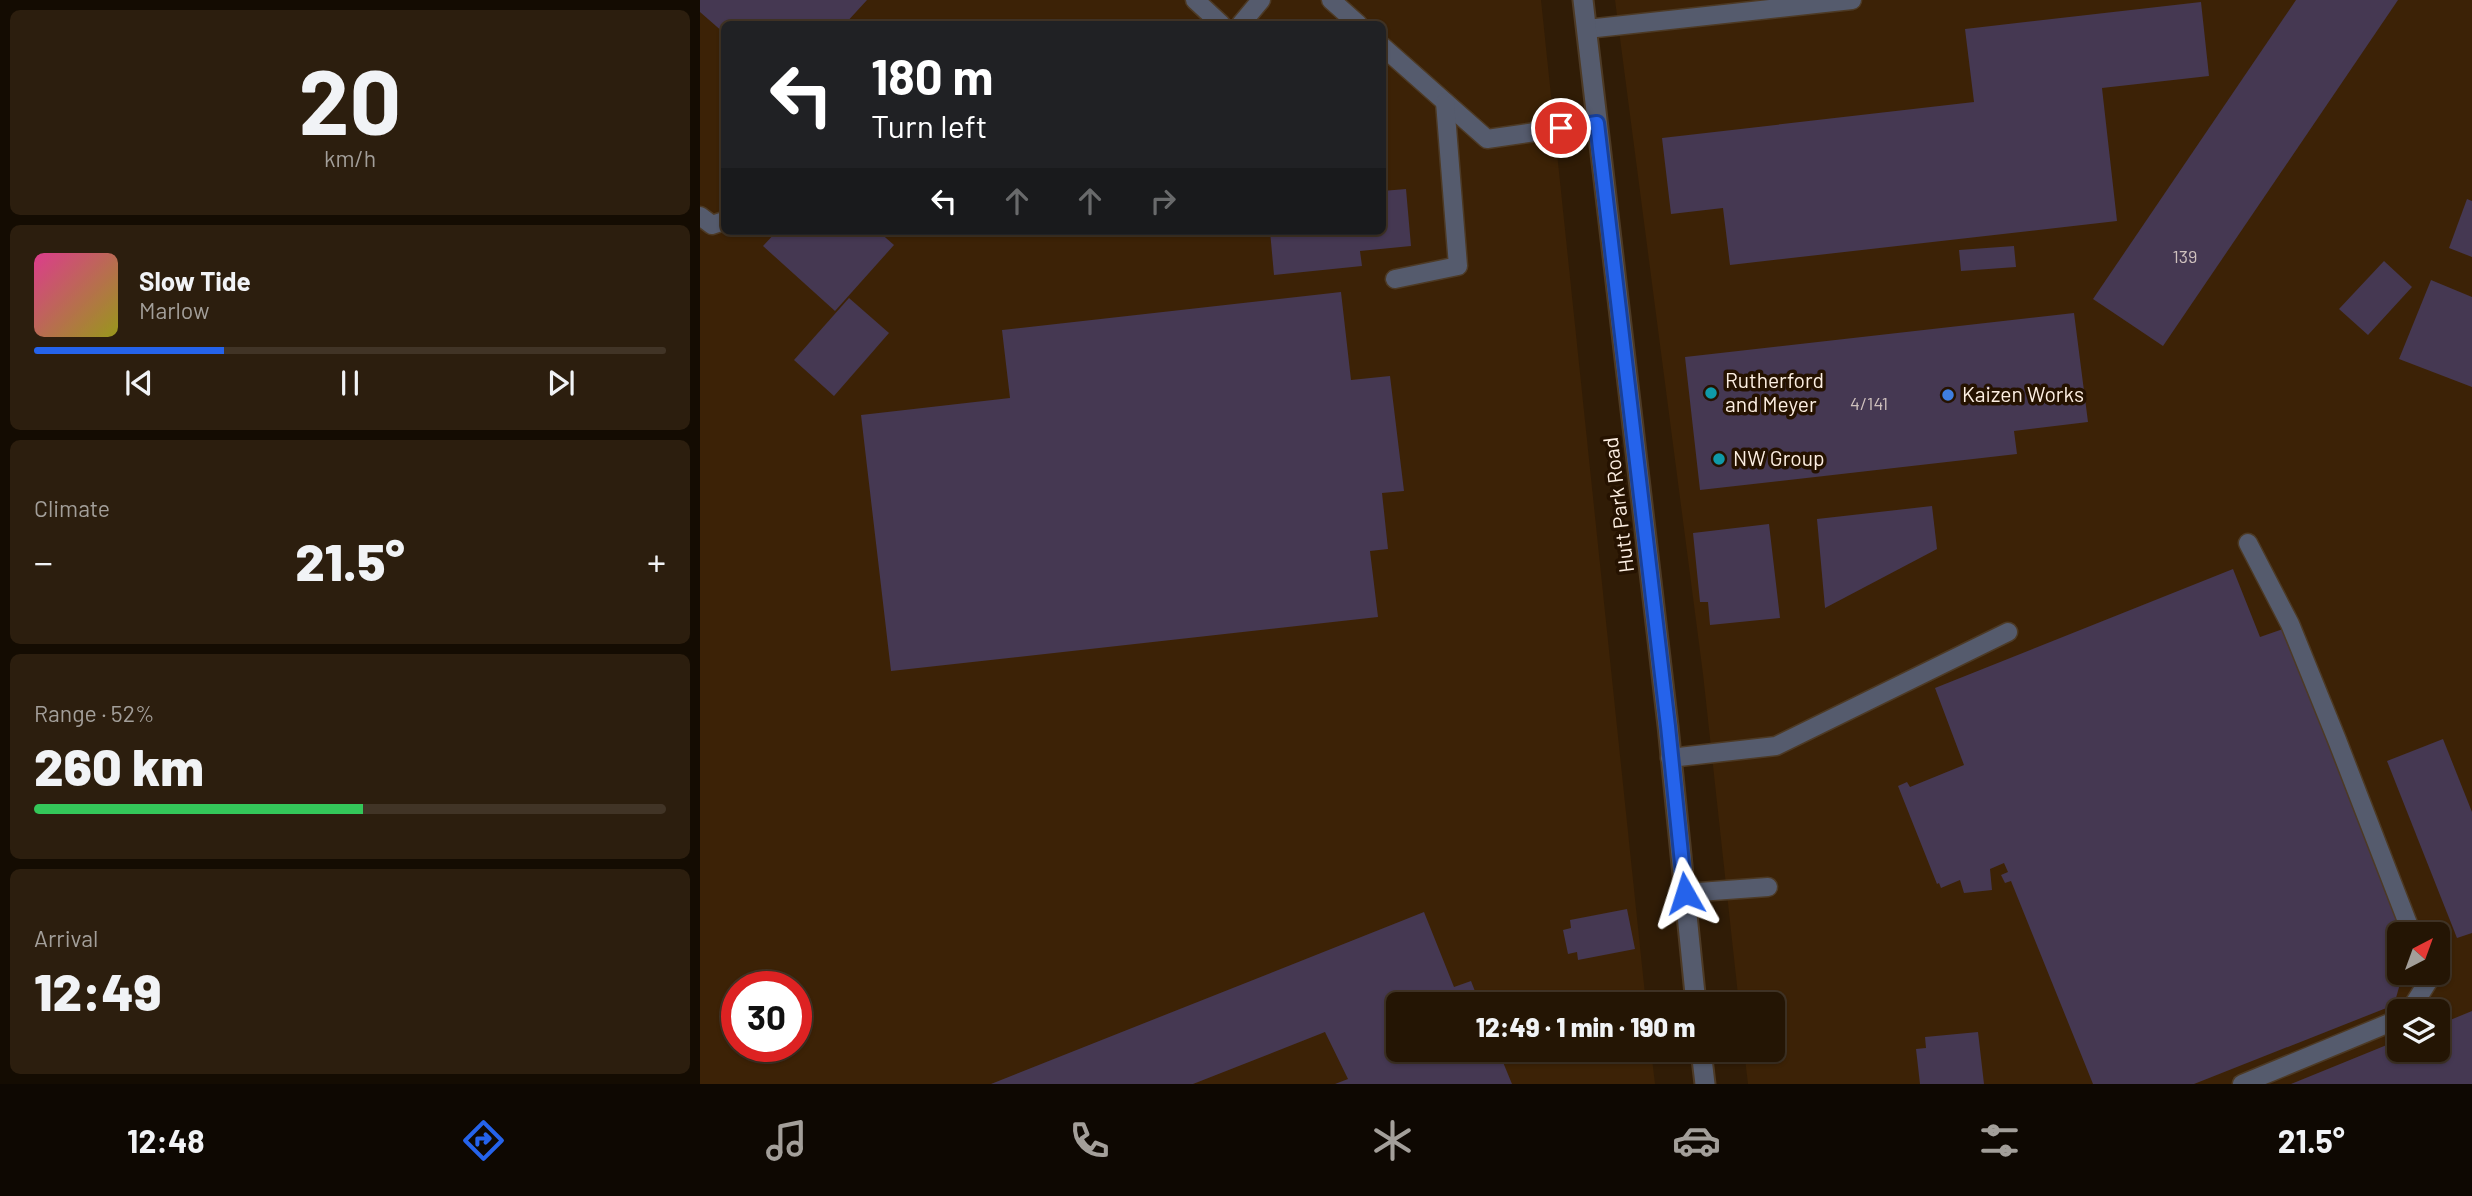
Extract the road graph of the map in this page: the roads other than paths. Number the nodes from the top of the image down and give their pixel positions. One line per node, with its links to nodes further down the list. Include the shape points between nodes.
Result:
1 (1195, 0): 6 (lane)
2 (1261, 0): 7 (lane)
3 (1331, 0): 8 (lane)
4 (1583, 0): 9 (street, Hutt Park Road)
5 (1852, 0): 9 (lane)
6 (1218, 21)
7 (1244, 21)
8 (1355, 21)
9 (1587, 29): 12 (street, Hutt Park Road)
10 (1386, 50): 11 (lane)
11 (1445, 102): 12 (lane, via 1487,139); 15 (lane, via 1458,266)
12 (1597, 123): 18 (street, Hutt Park Road)
13 (700, 216): 14 (lane, via 712,225)
14 (721, 222)
15 (1395, 279)
16 (2248, 543): 21 (lane, via 2295,637)
17 (2008, 632): 18 (lane, via 1776,746)
18 (1670, 758): 20 (street, Hutt Park Road)
19 (1768, 887): 20 (lane)
20 (1685, 893): 22 (street, Hutt Park Road)
21 (2407, 922)
22 (1695, 992)
23 (2387, 1024): 26 (lane)
24 (1702, 1062): 25 (street)
25 (1705, 1084)
26 (2242, 1084)

